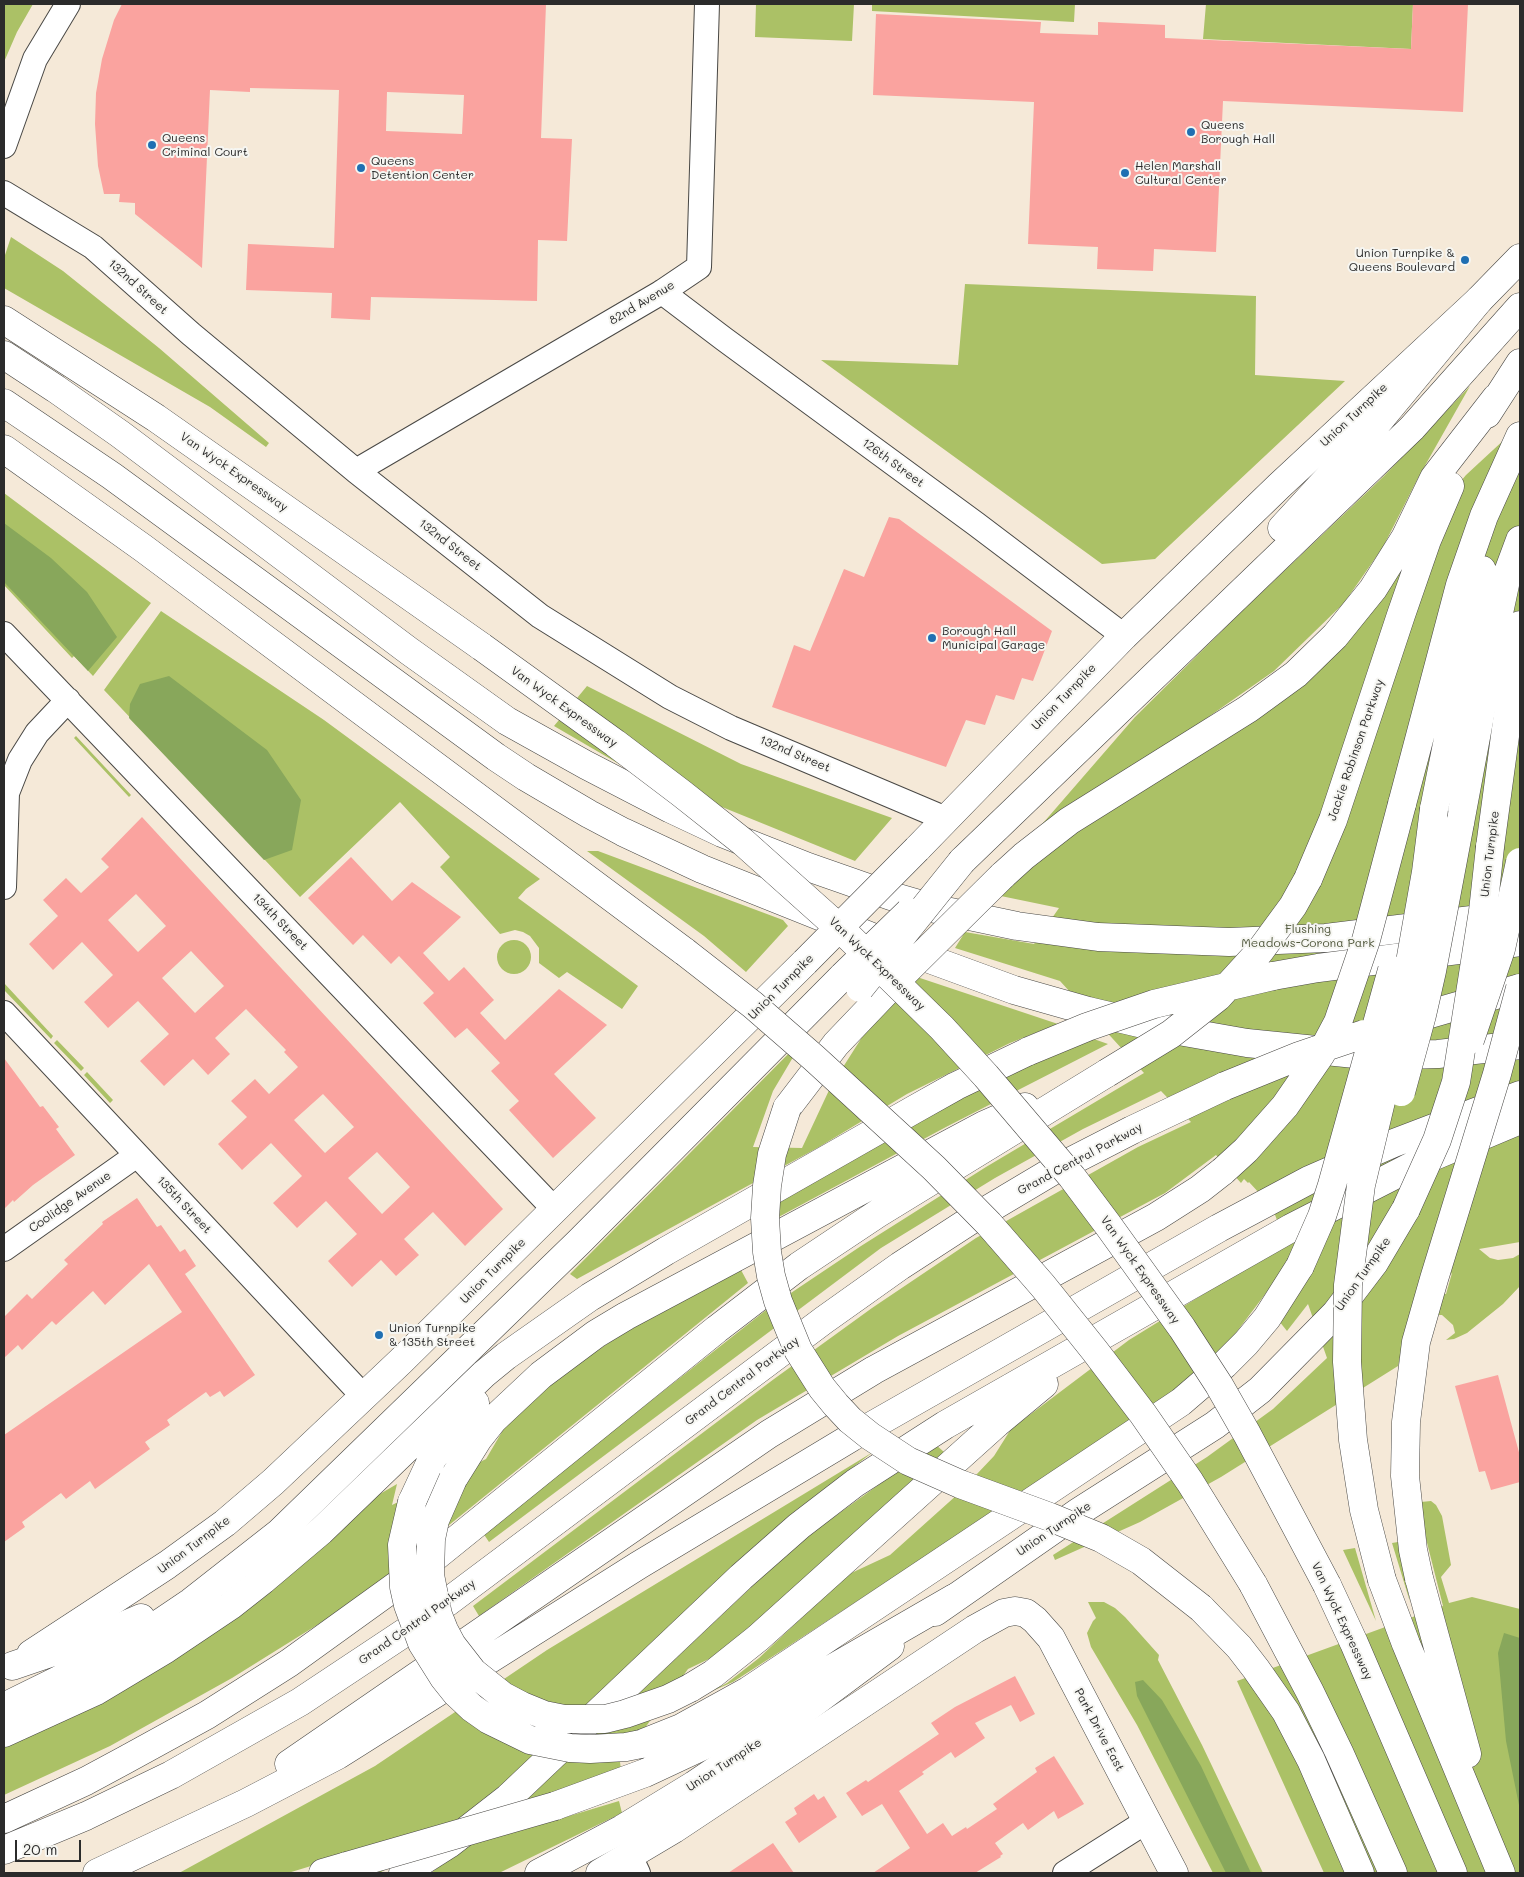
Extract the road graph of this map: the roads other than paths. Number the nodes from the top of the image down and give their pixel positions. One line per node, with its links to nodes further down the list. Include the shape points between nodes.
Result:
1 (68, 4): 3 (street, via 35,59)
2 (707, 4): 6 (street, 82nd Avenue, via 699,267)
3 (4, 146)
4 (4, 193): 16 (street, 132nd Street, via 93,247 191,334)
5 (1520, 258): 7 (main road, Union Turnpike)
6 (662, 292): 16 (street, 82nd Avenue); 22 (street, 126th Street)
7 (1479, 300): 20 (main road, via 1363,440 1252,561); 22 (main road, Union Turnpike, via 1286,479)
8 (1520, 307): 20 (main road, via 1412,428)
9 (4, 320): 67 (main road, Van Wyck Expressway, bridge, via 156,418 659,776 743,842 847,934 942,1028 1077,1184 1182,1328 1219,1385 1327,1585)
10 (4, 356): 28 (main road, via 127,440 508,721 671,809 808,867 936,909 1017,926 1115,938 1229,942 1326,938)
11 (1520, 363): 12 (main road, Jackie Robinson Parkway)
12 (1496, 398): 34 (main road, Jackie Robinson Parkway, bridge, via 1441,504 1333,820 1293,906 1260,951 1218,997 1171,1034); 37 (main road, bridge, via 1434,478 1405,538 1373,589 1335,636 1296,674 1248,708 1069,822 1024,856 836,1044)
13 (4, 403): 33 (main road, via 112,476 462,734 589,814 702,869 1005,987 1156,1027 1247,1043 1375,1056 1438,1054)
14 (1520, 436): 17 (main road)
15 (4, 449): 66 (main road, bridge, via 142,548 760,1011 858,1097 989,1224 1095,1350 1190,1482 1253,1584 1310,1692)
16 (356, 471): 25 (street, 132nd Street, via 540,616 670,697 731,728)
17 (1500, 478): 24 (main road); 54 (main road, bridge, via 1460,585 1350,992 1338,1022 1312,1069 1246,1150 1223,1171 1156,1217 874,1370 769,1434)
18 (1520, 540): 42 (main road, bridge, via 1507,575 1500,608 1422,1015)
19 (1520, 625): 35 (main road, Union Turnpike, bridge, via 1483,911)
20 (1198, 632): 30 (main road, bridge, via 962,860)
21 (4, 634): 23 (street, 134th Street)
22 (1124, 636): 25 (main road, Union Turnpike)
23 (68, 700): 27 (street, via 37,733 20,760 7,792); 40 (street, 134th Street)
24 (1434, 809): 42 (main road, bridge, via 1398,1030 1361,1185); 43 (main road, bridge, via 1415,870 1380,1018 1322,1216 1300,1266 1267,1318 1246,1343 1181,1402 748,1690 681,1728 626,1748 570,1748 530,1740 472,1708 444,1678 422,1643 404,1587 402,1545 405,1526 432,1459 486,1391)
25 (946, 819): 40 (main road, Union Turnpike, bridge)
26 (1520, 862): 35 (main road, Union Turnpike, bridge, via 1501,949)
27 (4, 887)
28 (1520, 914)
29 (1520, 942): 43 (main road, bridge, via 1273,976 1154,1004 1087,1027 956,1086 666,1251)
30 (852, 982): 37 (main road, via 840,1014 804,1065); 46 (main road)
31 (1520, 988): 55 (main road, bridge, via 1495,1082 1423,1315 1412,1367 1406,1422 1405,1476 1419,1578); 56 (main road, Grand Central Parkway, bridge, via 1299,1056 1225,1086 1056,1169 900,1266 425,1619 300,1702 171,1776)
32 (4, 1013): 39 (street, 135th Street)
33 (1520, 1045)
34 (1107, 1073): 44 (main road, bridge, via 984,1125 634,1312 596,1334 541,1376 493,1420 478,1439 452,1480 435,1520 430,1575 444,1630 461,1658 483,1681 503,1696 544,1715 564,1719 605,1719 668,1699 737,1656 997,1422); 52 (main road, via 877,1214 799,1266 425,1565 289,1664 126,1760)
35 (1456, 1082): 47 (main road, Union Turnpike, bridge, via 1437,1140 1406,1209 1374,1263 1336,1313 1260,1390 1215,1425 1080,1510)
36 (1520, 1095): 54 (main road, via 1411,1136 1309,1180 1219,1228 844,1442 616,1580 338,1755)
37 (787, 1108): 65 (main road, bridge, via 772,1154 767,1186 767,1252 786,1325 814,1376 850,1420 908,1461 1101,1538 1141,1561 1201,1608 1239,1647 1286,1712 1311,1760)
38 (1520, 1120): 44 (main road, via 1454,1146 1340,1202)
39 (137, 1155): 41 (street, Coolidge Avenue); 45 (street, 135th Street)
40 (555, 1210): 45 (main road, Union Turnpike)
41 (4, 1249)
42 (1351, 1251): 55 (main road, bridge, via 1347,1362 1353,1440 1364,1510 1382,1580 1421,1682)
43 (560, 1318): 51 (main road, via 484,1374 321,1531 230,1606 96,1691)
44 (1126, 1321): 60 (main road, via 912,1445 826,1504 742,1577 508,1798 449,1844)
45 (364, 1397): 49 (main road, Union Turnpike, via 225,1523 137,1586)
46 (253, 1555): 49 (main road, via 152,1613 97,1637); 50 (main road, via 191,1602 130,1641)
47 (954, 1598): 58 (main road, bridge, via 819,1676 763,1713 644,1773 555,1806); 61 (main road, Union Turnpike, via 796,1716 721,1767 622,1829)
48 (1004, 1613): 53 (main road, Park Drive East, via 1026,1613 1051,1638); 57 (main road, Union Turnpike, via 674,1829)
49 (8, 1668)
50 (4, 1707)
51 (4, 1733)
52 (4, 1818)
53 (1147, 1821): 63 (street); 64 (main road, Park Drive East)
54 (190, 1830): 59 (main road)
55 (1492, 1848): 68 (main road)
56 (4, 1850)
57 (634, 1864): 62 (main road, Union Turnpike)
58 (335, 1870)
59 (97, 1873)
60 (403, 1873)
61 (539, 1873)
62 (600, 1873)
63 (1065, 1873)
64 (1174, 1873)
65 (1360, 1873)
66 (1393, 1873)
67 (1453, 1873)
68 (1501, 1873)

